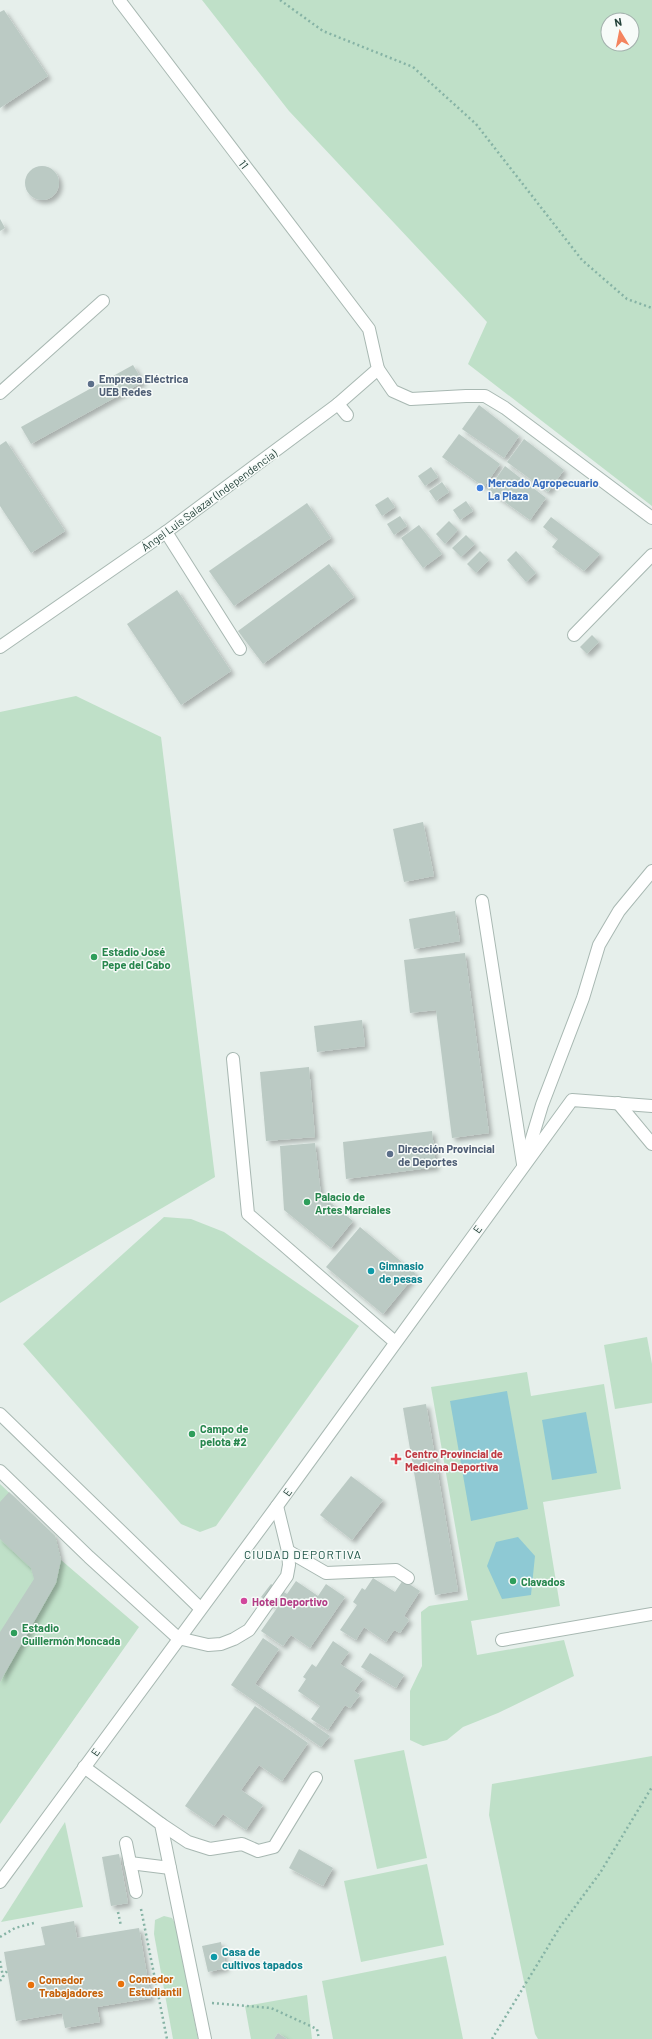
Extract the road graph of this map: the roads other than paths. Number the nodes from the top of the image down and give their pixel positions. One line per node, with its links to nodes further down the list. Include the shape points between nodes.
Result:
1 (119, 0): 3 (street, 11, via 368,328)
2 (103, 301): 4 (street)
3 (378, 369): 5 (street, Ángel Luis Salazar (Independencia)); 7 (street, via 393,391 411,399 484,396 505,408)
4 (0, 393)
5 (338, 404): 6 (street); 8 (street, Ángel Luis Salazar (Independencia))
6 (347, 415)
7 (652, 518)
8 (166, 532): 11 (street, Ángel Luis Salazar (Independencia)); 12 (street)
9 (652, 555): 10 (street)
10 (574, 635)
11 (0, 647)
12 (240, 649)
13 (652, 871): 19 (street, via 619,910 599,946 583,998 542,1105)
14 (482, 901): 19 (street)
15 (233, 1059): 20 (street, via 248,1214)
16 (618, 1103): 17 (street); 18 (street); 19 (street, E, via 572,1100)
17 (652, 1106)
18 (652, 1144)
19 (523, 1167): 20 (street, E)
20 (395, 1342): 23 (street, E)
21 (0, 1414): 26 (street)
22 (0, 1471): 28 (street)
23 (277, 1506): 24 (street); 26 (street, E)
24 (288, 1551): 25 (street, via 326,1573 396,1570); 28 (street, via 287,1576 249,1630 221,1644)
25 (408, 1578)
26 (200, 1608): 28 (street, E)
27 (652, 1614): 29 (street)
28 (178, 1638): 30 (street, E)
29 (502, 1640)
30 (84, 1767): 32 (street); 36 (street, E)
31 (316, 1778): 32 (street, via 274,1846 258,1851 242,1844 210,1849 188,1842)
32 (161, 1824): 35 (street)
33 (126, 1843): 34 (street)
34 (130, 1863): 35 (street); 37 (street)
35 (170, 1868): 38 (street)
36 (0, 1882)
37 (136, 1892)
38 (205, 2039)

